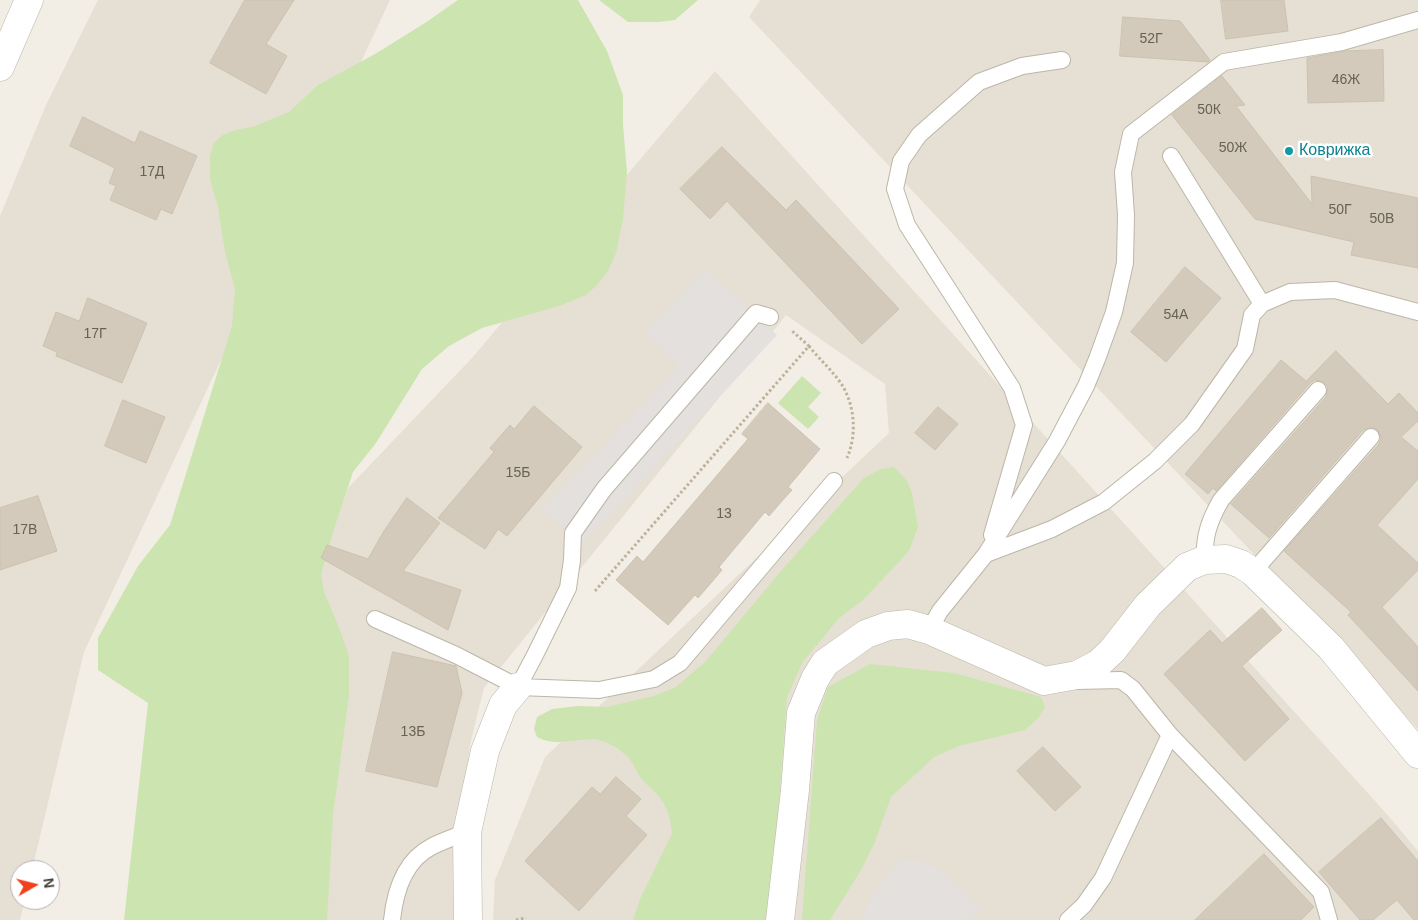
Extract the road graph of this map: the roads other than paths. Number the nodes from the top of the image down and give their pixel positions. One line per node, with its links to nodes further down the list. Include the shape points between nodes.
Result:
1 (29, 0): 4 (street)
2 (1418, 20): 12 (lane, via 1342,42 1224,62 1132,134 1123,172 1126,215 1124,263 1114,312 1086,386 1057,442)
3 (1062, 60): 12 (lane, via 1022,66 978,82 920,135 902,161 896,189 907,225 1012,388 1024,425)
4 (0, 67)
5 (1171, 156): 6 (lane)
6 (1262, 304): 7 (lane, via 1290,292 1335,290); 12 (lane, via 1252,315 1245,349 1192,424 1155,461 1104,502 1052,529)
7 (1418, 312)
8 (770, 317): 18 (lane, via 756,313 604,489 573,534 568,588)
9 (1318, 390): 13 (lane, via 1221,500 1205,538)
10 (1370, 437): 14 (lane)
11 (834, 481): 18 (lane, via 680,662 661,675 599,690)
12 (986, 554): 16 (lane, via 940,611)
13 (1204, 560): 14 (street, via 1226,559); 17 (street, via 1187,567 1148,605 1098,664 1077,675)
14 (1253, 572): 20 (street, via 1331,648)
15 (375, 619): 18 (lane)
16 (929, 630): 17 (street); 24 (street, via 908,624 888,626 866,634 825,663 815,679 801,713)
17 (1044, 681): 19 (lane, via 1121,680 1133,689)
18 (518, 686): 21 (street, via 503,705 484,751)
19 (1170, 735): 25 (lane, via 1103,878 1084,905); 26 (lane, via 1321,892)
20 (1418, 754)
21 (467, 832): 22 (lane, via 429,848 408,866); 23 (street)
22 (392, 920)
23 (468, 920)
24 (780, 920)
25 (1068, 920)
26 (1329, 920)

